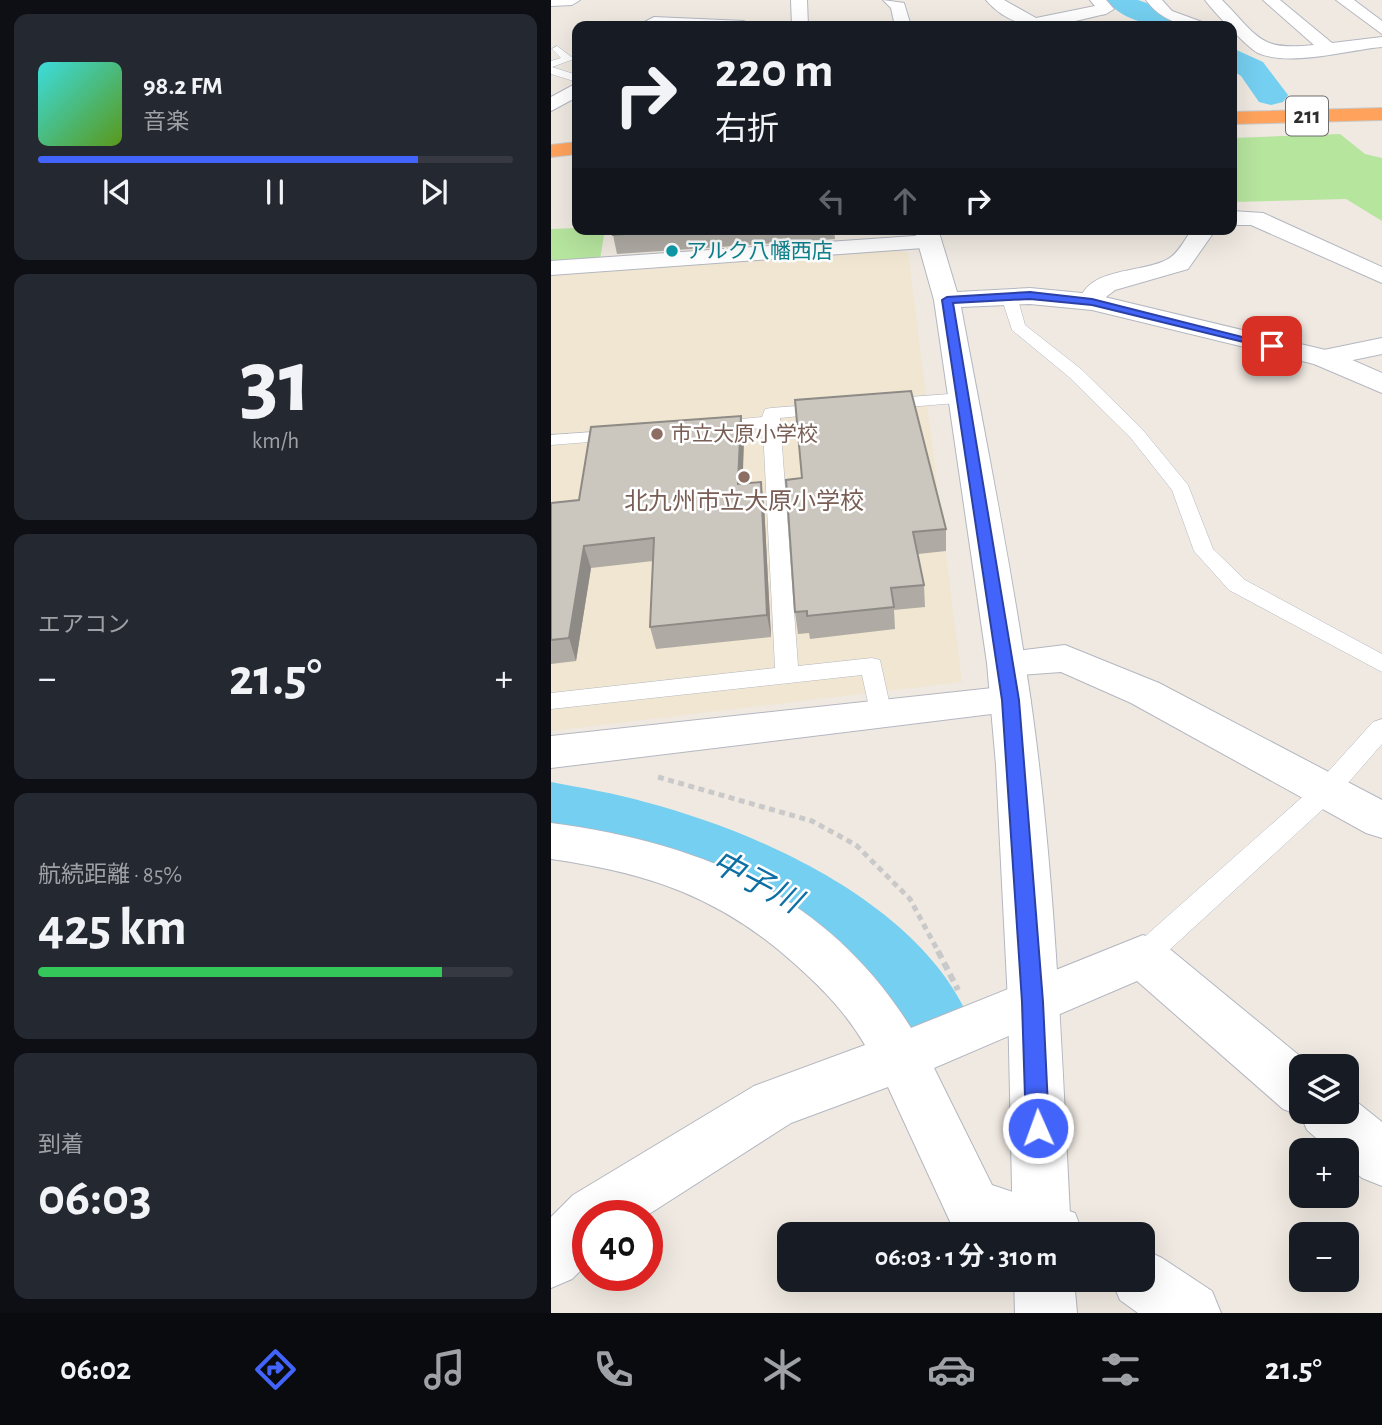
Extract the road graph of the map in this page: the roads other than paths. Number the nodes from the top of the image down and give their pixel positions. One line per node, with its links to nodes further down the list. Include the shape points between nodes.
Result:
1 (572, 0): 10 (street)
2 (799, 0): 13 (street)
3 (891, 0): 14 (street)
4 (994, 0): 15 (street)
5 (1098, 0): 16 (street, via 1106,9)
6 (1154, 0): 17 (street, via 1166,14)
7 (1213, 0): 18 (street)
8 (1271, 0): 22 (street)
9 (1344, 0): 20 (street)
10 (551, 1)
11 (716, 8): 12 (street)
12 (700, 21)
13 (800, 21)
14 (902, 21)
15 (1025, 21)
16 (1046, 21)
17 (1189, 21)
18 (1232, 21)
19 (1237, 27): 22 (street, via 1264,49 1288,53)
20 (1382, 29)
21 (1382, 42): 22 (street)
22 (1327, 47)
23 (557, 50): 24 (lane, via 569,58)
24 (551, 64)
25 (551, 70): 26 (lane)
26 (572, 77)
27 (572, 92): 29 (street)
28 (1382, 104): 30 (highway, 211)
29 (551, 105)
30 (1237, 108)
31 (1382, 114): 32 (highway, 211)
32 (1237, 118)
33 (572, 136): 34 (highway)
34 (551, 138)
35 (572, 149): 36 (highway)
36 (551, 151)
37 (1237, 218): 41 (street, via 1255,218)
38 (928, 235): 40 (street); 43 (street)
39 (1200, 235): 44 (street, via 1179,264 1106,285)
40 (551, 268)
41 (1382, 276)
42 (1009, 296): 43 (street); 44 (street); 55 (lane, via 1018,327 1075,373 1159,461 1181,489 1204,551 1237,585)
43 (947, 300): 48 (street)
44 (1092, 302): 46 (street)
45 (1382, 346): 46 (street)
46 (1324, 358): 47 (street)
47 (1382, 384)
48 (963, 398): 49 (lane); 57 (street)
49 (867, 406)
50 (840, 408): 51 (lane, via 771,414)
51 (772, 422): 52 (lane); 56 (lane)
52 (689, 429)
53 (634, 433): 54 (lane)
54 (551, 440)
55 (1382, 664)
56 (787, 675): 58 (lane); 59 (lane, via 872,666)
57 (1009, 682): 59 (street); 62 (street, via 1065,658 1145,693); 66 (street)
58 (551, 701)
59 (880, 715): 61 (street)
60 (1382, 728): 62 (lane)
61 (551, 752)
62 (1326, 790): 63 (street); 65 (lane)
63 (1382, 821)
64 (551, 841): 67 (street, via 655,858 732,890 802,938 860,993)
65 (1143, 956): 66 (street); 68 (street)
66 (1033, 1002): 67 (street); 73 (street)
67 (901, 1057): 71 (street, via 773,1104); 72 (street, via 973,1208)
68 (1289, 1080)
69 (1341, 1124): 70 (street)
70 (1382, 1158)
71 (620, 1200)
72 (1001, 1222)
73 (1044, 1222)
74 (572, 1238): 75 (street)
75 (551, 1258)
76 (1155, 1289): 79 (street)
77 (1046, 1292): 78 (street)
78 (1046, 1313)
79 (1190, 1313)

